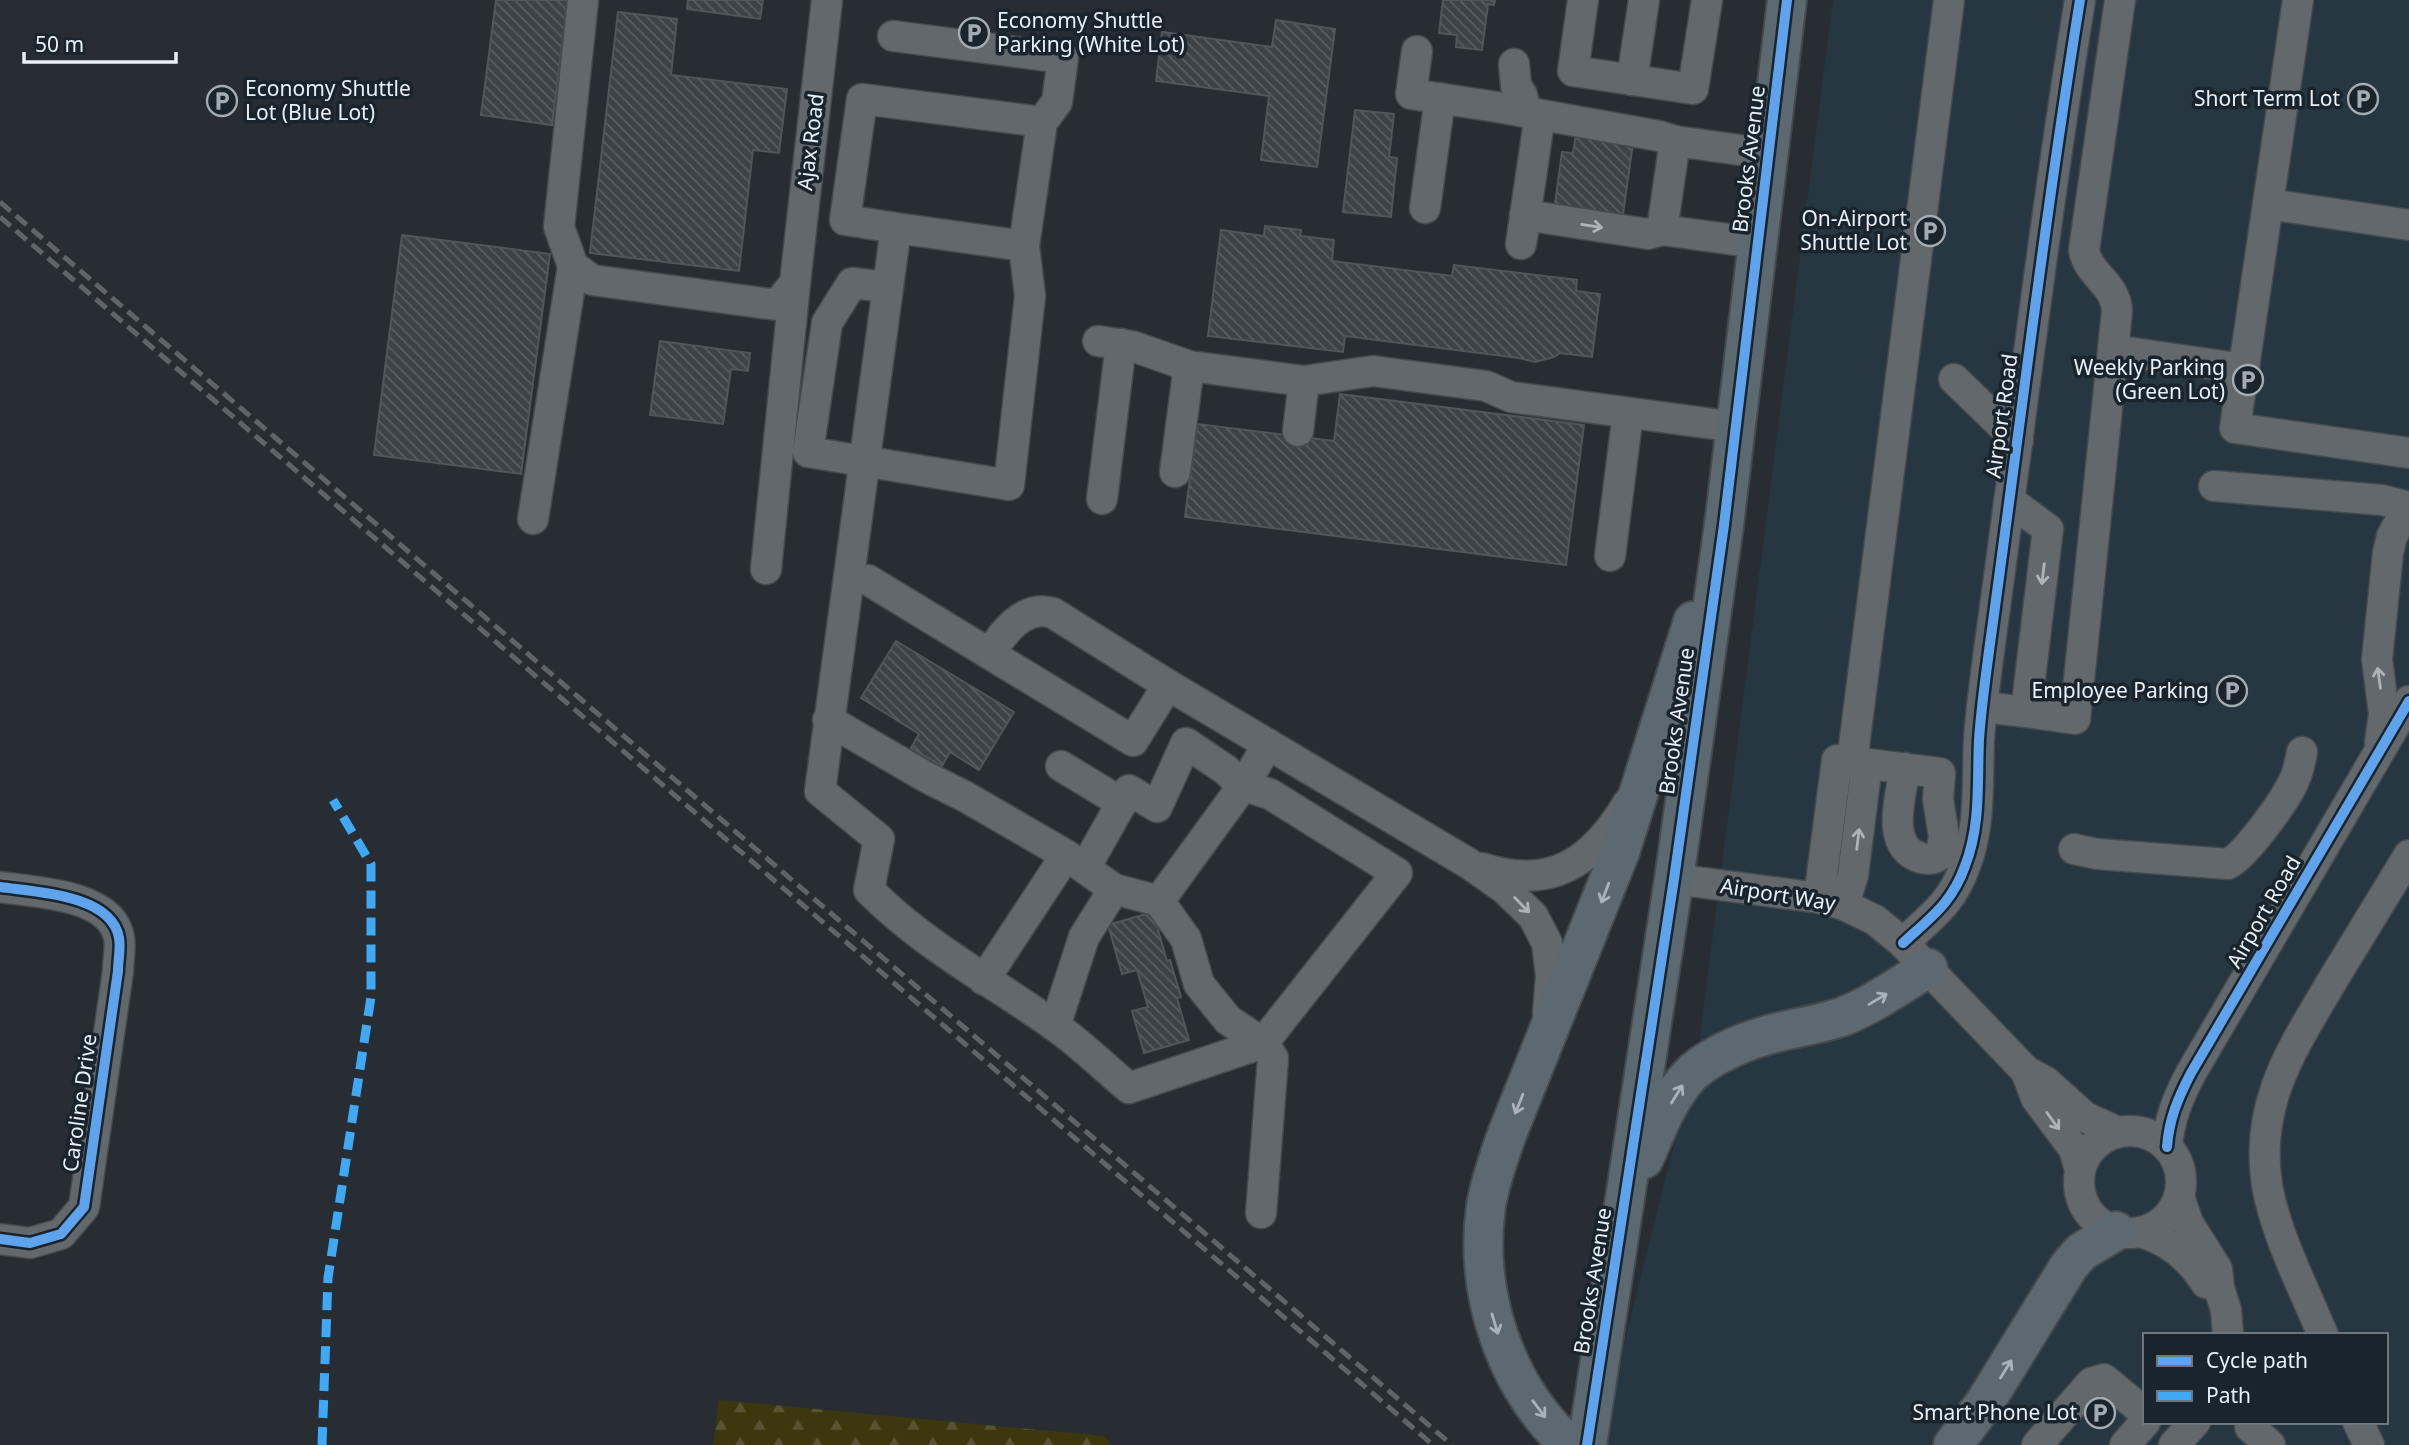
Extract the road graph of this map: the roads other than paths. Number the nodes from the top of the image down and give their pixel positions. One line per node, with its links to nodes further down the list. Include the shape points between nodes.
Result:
1 (583, 0): 33 (street, via 559,227)
2 (827, 0): 15 (street, Ajax Road)
3 (1583, 0): 14 (street, via 1573,71)
4 (1644, 0): 14 (street)
5 (1707, 0): 14 (street, via 1693,89)
6 (1787, 0): 21 (main road, Brooks Avenue)
7 (1949, 0): 70 (street)
8 (2298, 0): 24 (street)
9 (2080, 4): 10 (street, via 2094,17); 32 (street, Airport Road)
10 (2119, 11): 31 (street)
11 (893, 36): 19 (street, via 1063,58 1057,102)
12 (1417, 51): 16 (street, via 1411,94)
13 (1514, 64): 18 (street, via 1516,86)
14 (1632, 80)
15 (817, 93): 17 (street); 22 (street, Ajax Road)
16 (1440, 98): 18 (street); 25 (street)
17 (862, 99): 19 (street); 23 (street)
18 (1533, 113): 20 (street); 28 (street, one-way to 28, via 1523,230 1648,234)
19 (1042, 122): 30 (street)
20 (1675, 141): 21 (street); 28 (street)
21 (1769, 154): 29 (main road, Brooks Avenue)
22 (805, 192): 23 (street); 34 (street, Ajax Road)
23 (848, 198): 27 (street, via 845,220)
24 (2268, 204): 26 (street); 38 (street)
25 (1424, 208)
26 (2409, 225)
27 (896, 228): 30 (street); 35 (street)
28 (1662, 230): 29 (street)
29 (1758, 243): 44 (main road, Brooks Avenue)
30 (1024, 246): 48 (street, via 1030,296 1009,485)
31 (2084, 255): 32 (street); 36 (street, via 2115,296)
32 (2042, 261): 46 (street, Airport Road)
33 (573, 266): 34 (street, via 593,280 777,305); 54 (street)
34 (795, 283): 59 (street, Ajax Road)
35 (887, 287): 48 (street); 48 (street, via 852,283 827,323 808,452)
36 (2113, 349): 38 (street); 57 (street)
37 (1189, 366): 41 (street); 49 (street); 51 (street, via 1143,349 1109,343)
38 (2244, 369): 47 (street, via 2235,428)
39 (1342, 376): 41 (street); 42 (street, via 1355,386); 43 (street, via 1382,372)
40 (1954, 379): 46 (street)
41 (1304, 381): 45 (street)
42 (1461, 400)
43 (1628, 413): 44 (street); 58 (street)
44 (1736, 427): 55 (main road, Brooks Avenue)
45 (1298, 431)
46 (2018, 441): 52 (street, Airport Road)
47 (2409, 453)
48 (863, 461): 66 (street)
49 (1175, 472)
50 (2214, 486): 53 (street, via 2382,500)
51 (1102, 499)
52 (2010, 502): 56 (street); 64 (street, Airport Road)
53 (2409, 507): 73 (street, one-way to 53, via 2384,726 2378,659 2388,553)
54 (533, 519)
55 (1724, 525): 69 (main road); 80 (main road, Brooks Avenue)
56 (2048, 528): 57 (street); 65 (street, one-way to 65)
57 (2094, 534): 65 (street, via 2075,719)
58 (1610, 555)
59 (766, 569)
60 (868, 580): 61 (street)
61 (990, 654): 62 (street, via 1019,619 1044,610 1061,616); 62 (street, via 1133,741)
62 (1168, 685): 67 (street)
63 (2409, 701): 73 (street, Airport Road)
64 (1982, 707): 65 (street); 85 (street, Airport Road, via 1979,798 1965,868)
65 (2026, 712)
66 (828, 720): 78 (street); 86 (street, via 820,791 878,839 869,890 888,910)
67 (1268, 744): 74 (street); 79 (street)
68 (2302, 752): 76 (street, via 2288,793 2243,852 2228,864)
69 (1648, 761): 79 (street, via 1614,824 1573,865 1548,875 1522,876); 89 (main road, one-way to 89, via 1609,881)
70 (1852, 762): 72 (street); 84 (street)
71 (1061, 766): 75 (street)
72 (1905, 768)
73 (2368, 768): 92 (street, Airport Road, via 2191,1073 2174,1108)
74 (1241, 785): 75 (street, via 1186,743 1157,807 1129,790); 83 (street); 88 (street, via 1270,794 1397,873)
75 (1122, 803): 78 (street)
76 (2074, 849)
77 (2409, 855): 101 (street, via 2290,1052 2267,1118 2264,1158 2272,1204)
78 (1076, 862): 82 (street); 86 (street)
79 (1468, 863): 89 (street, one-way to 89, via 1533,916 1547,943 1551,989)
80 (1674, 879): 84 (street, Airport Way); 96 (main road, Brooks Avenue)
81 (0, 887): 98 (street, Caroline Drive, via 73,898 104,911 120,936 84,1207 61,1234 30,1243)
82 (1114, 889): 83 (street); 87 (street, via 1084,937)
83 (1159, 901): 88 (street, via 1186,939 1199,984 1228,1020)
84 (1831, 902): 85 (street, Airport Way, via 1885,927)
85 (1915, 956): 90 (street, Airport Way); 96 (main road, one-way to 85, via 1652,1140 1691,1074 1760,1037 1868,1005)
86 (984, 980): 87 (street)
87 (1055, 1026): 88 (street, via 1129,1088)
88 (1263, 1043): 95 (street, via 1273,1058)
89 (1538, 1058): 105 (main road, one-way to 105, via 1495,1168 1484,1259 1498,1333 1514,1370 1536,1406)
90 (2026, 1071): 91 (street, Airport Way, via 2085,1116); 93 (street, Airport Way, one-way to 93, via 2036,1098 2074,1149)
91 (2118, 1132): 92 (street, via 2145,1133); 93 (street, via 2094,1145)
92 (2167, 1147): 94 (street, via 2180,1171)
93 (2080, 1170): 97 (street, via 2082,1201 2090,1214 2102,1225)
94 (2179, 1197): 97 (street, via 2173,1210 2153,1228); 99 (street, via 2188,1223 2217,1269)
95 (1261, 1213)
96 (1622, 1224): 106 (main road, Brooks Avenue)
97 (2128, 1232): 99 (street, via 2157,1237 2177,1248 2206,1283); 107 (main road, one-way to 97, via 2069,1266 2081,1252)
98 (0, 1239)
99 (2219, 1289): 100 (street)
100 (2228, 1333)
101 (2322, 1333)
102 (2143, 1411): 108 (street, via 2104,1378 2091,1383)
103 (2143, 1424): 109 (street)
104 (2359, 1424): 110 (street)
105 (1569, 1445)
106 (1587, 1445)
107 (1953, 1445)
108 (2037, 1445)
109 (2125, 1445)
110 (2369, 1445)

